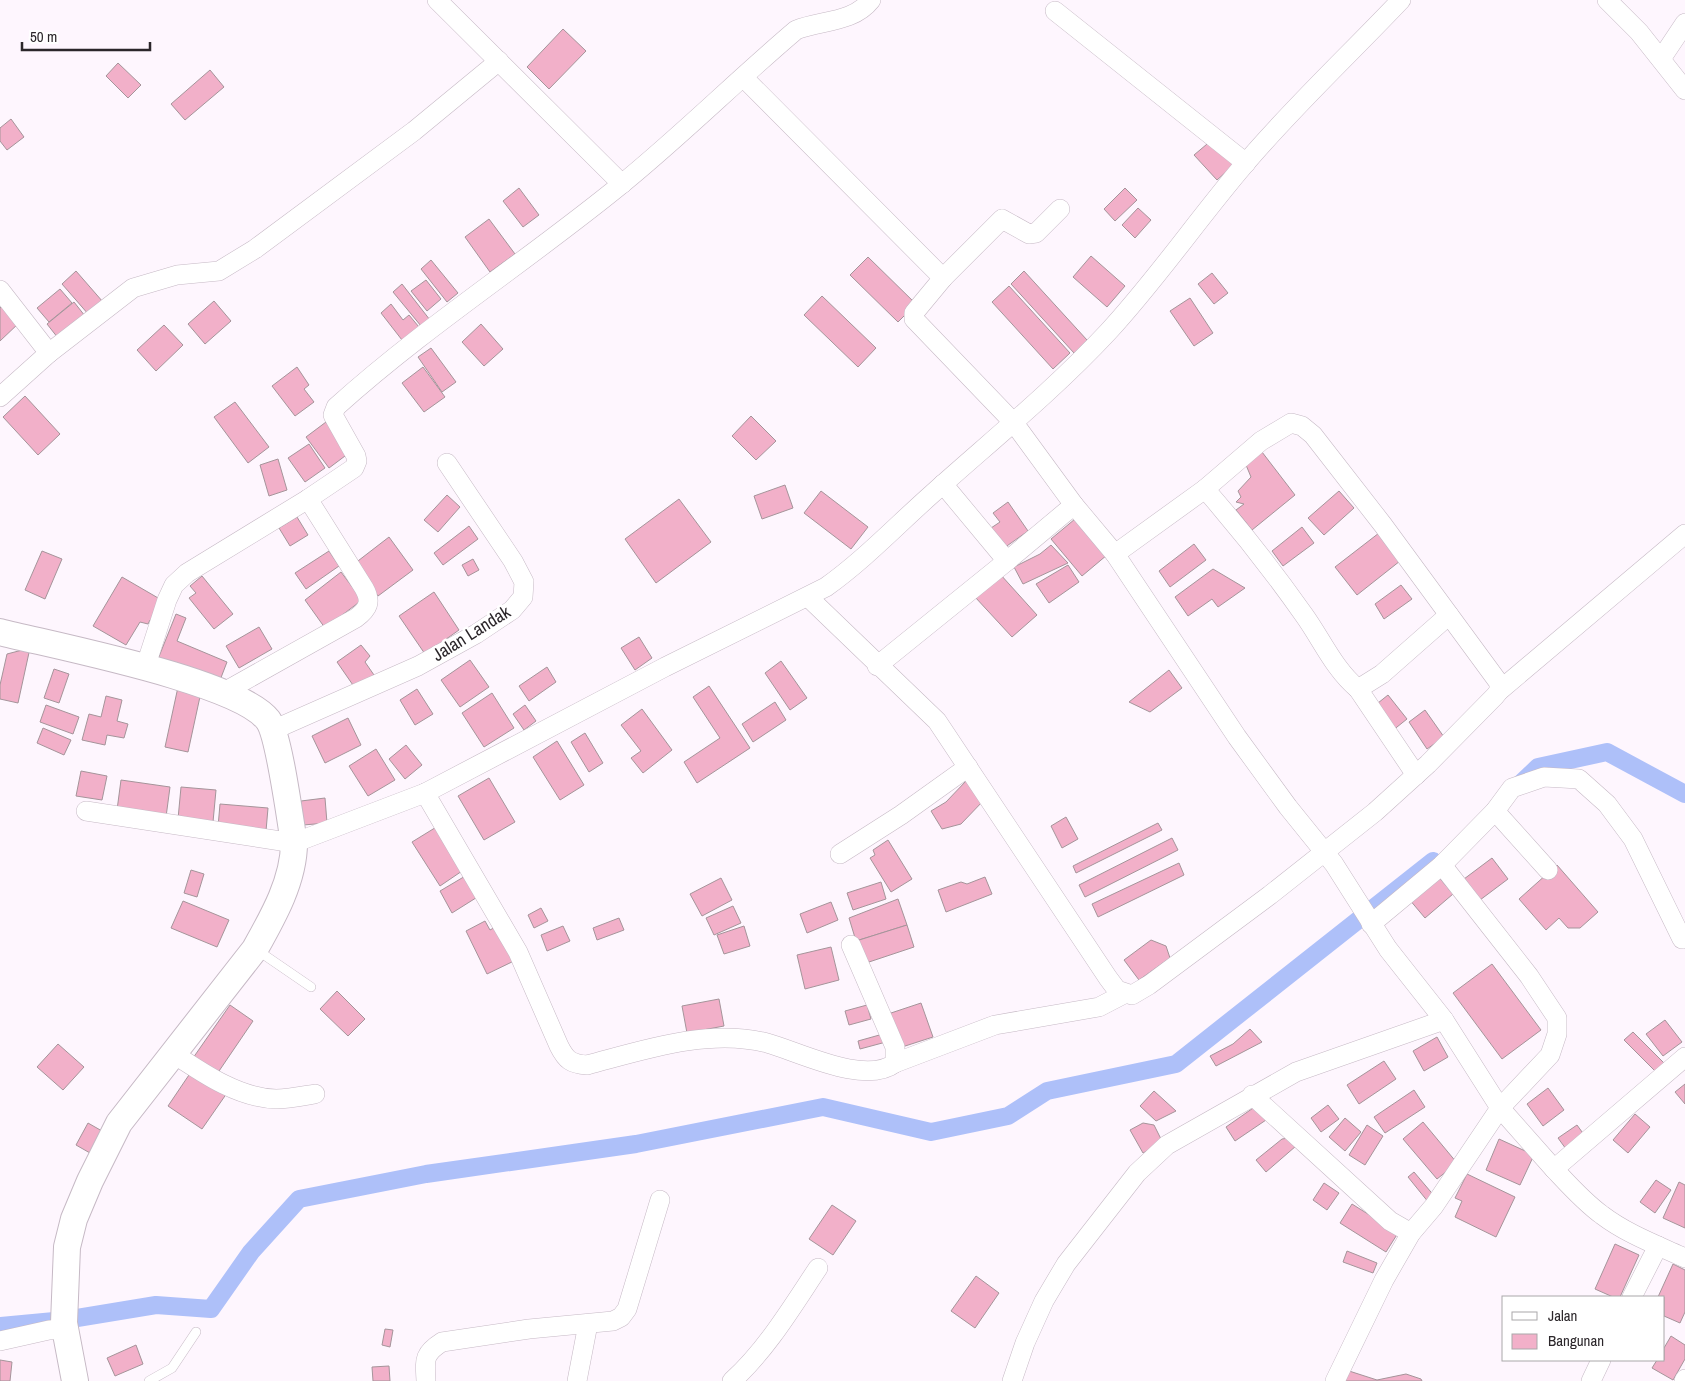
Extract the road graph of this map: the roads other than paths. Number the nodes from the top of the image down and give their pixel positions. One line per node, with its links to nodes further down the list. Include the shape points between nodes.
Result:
1 (437, 0): 8 (street)
2 (871, 0): 9 (street, via 851,15 796,30)
3 (1401, 0): 11 (street)
4 (1607, 0): 7 (street)
5 (1055, 10): 11 (street)
6 (1685, 23): 7 (street)
7 (1661, 59): 10 (street)
8 (499, 61): 12 (street); 16 (street, via 414,131 235,262 219,271 177,274 133,288)
9 (744, 78): 12 (street); 14 (street)
10 (1685, 90)
11 (1246, 163): 18 (street, via 1108,331)
12 (622, 184): 22 (street, via 442,319 336,407 333,415 357,461 354,468)
13 (1060, 209): 14 (street, via 1036,233 1029,234 1002,219)
14 (943, 278): 18 (street, via 914,313 914,319)
15 (0, 290): 16 (street)
16 (49, 353): 17 (street)
17 (0, 397)
18 (1014, 423): 20 (street); 23 (street)
19 (447, 463): 35 (street, Jalan Landak, via 513,561 524,582 522,598 497,620 418,666)
20 (943, 484): 26 (street); 27 (street, via 848,572)
21 (1205, 489): 25 (street); 28 (street, via 1281,428 1291,423 1302,426 1313,435); 32 (street, via 1270,568 1306,617 1344,678)
22 (308, 499): 31 (street, via 187,573 174,586); 34 (street, via 364,588 369,605 356,618)
23 (1074, 505): 25 (street); 26 (street)
24 (1685, 534): 33 (street)
25 (1114, 554): 43 (street, via 1237,737)
26 (1007, 561): 30 (street)
27 (808, 598): 30 (street); 38 (street, via 665,667)
28 (1449, 615): 32 (street, via 1382,674); 33 (street, via 1500,683)
29 (0, 632): 31 (street)
30 (877, 666): 36 (street, via 937,721)
31 (145, 668): 34 (street)
32 (1358, 689): 37 (street)
33 (1499, 691): 37 (street)
34 (224, 692): 35 (street, via 259,712)
35 (273, 730): 41 (street)
36 (968, 767): 42 (street); 51 (street, via 1057,905 1117,990)
37 (1416, 775): 43 (street)
38 (426, 793): 41 (street); 55 (street, via 518,952 558,1046 573,1064 587,1066 696,1039 723,1038 767,1043 845,1068 871,1070)
39 (1495, 810): 44 (street); 45 (street); 47 (street, via 1512,788 1544,777 1579,779 1607,804 1633,839)
40 (86, 811): 41 (street)
41 (294, 843): 49 (street, via 285,885)
42 (840, 854)
43 (1328, 858): 46 (street, via 1361,904); 51 (street, via 1270,895 1149,985 1132,995)
44 (1442, 865): 46 (street); 58 (street, via 1529,976 1557,1018 1557,1034 1550,1056)
45 (1548, 870)
46 (1371, 924): 52 (street)
47 (1682, 939)
48 (852, 944): 55 (street, via 895,1047)
49 (255, 949): 50 (lane); 53 (street)
50 (311, 987)
51 (1124, 994): 55 (street, via 1099,1007 995,1025)
52 (1444, 1020): 57 (street, via 1296,1072); 58 (street)
53 (174, 1054): 56 (street, via 224,1085 252,1095 276,1099); 67 (street, via 119,1122 90,1181 74,1219)
54 (1685, 1057): 59 (street)
55 (896, 1063)
56 (315, 1094)
57 (1252, 1095): 61 (street, via 1390,1221); 76 (street, via 1167,1145 1137,1173 1066,1264 1044,1301)
58 (1500, 1108): 59 (street); 61 (street, via 1438,1200)
59 (1554, 1169): 62 (street, via 1601,1215)
60 (660, 1200): 66 (street, via 627,1308 621,1317 613,1321)
61 (1411, 1233): 77 (street, via 1384,1280)
62 (1658, 1246): 63 (street); 65 (street)
63 (1685, 1258)
64 (818, 1268): 75 (street, via 772,1337)
65 (1633, 1296)
66 (588, 1324): 73 (street, via 442,1342 430,1350 425,1360); 74 (street)
67 (52, 1329): 69 (street); 71 (street)
68 (196, 1332): 72 (lane, via 172,1368)
69 (0, 1341)
70 (1601, 1361): 78 (street)
71 (75, 1381)
72 (149, 1381)
73 (426, 1381)
74 (578, 1381)
75 (732, 1381)
76 (1012, 1381)
77 (1335, 1381)
78 (1591, 1381)

